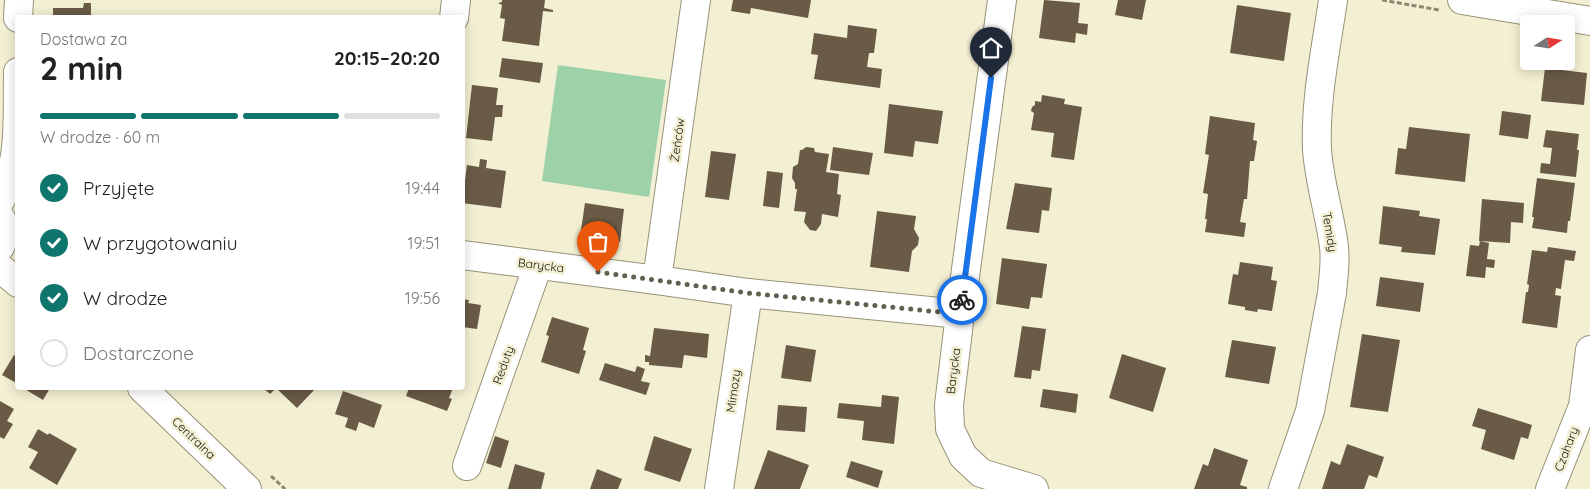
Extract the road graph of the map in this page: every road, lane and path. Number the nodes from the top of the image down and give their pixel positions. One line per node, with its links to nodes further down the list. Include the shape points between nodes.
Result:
1 (19, 0): 7 (street)
2 (456, 0): 8 (street)
3 (696, 0): 16 (street, Żeńców)
4 (1002, 0): 18 (street)
5 (1333, 0): 26 (street, Temidy, via 1318,105 1317,151 1335,249 1334,274 1310,411)
6 (1462, 0): 9 (street)
7 (18, 15)
8 (454, 15)
9 (1590, 22)
10 (15, 148): 11 (street, via 11,176)
11 (0, 200)
12 (4, 246): 15 (street)
13 (465, 256): 14 (street, Barycka)
14 (538, 265): 16 (street, Barycka); 21 (street, Reduty)
15 (15, 275)
16 (657, 280): 17 (street, Barycka)
17 (748, 293): 18 (street, Barycka); 24 (street, Mimozy)
18 (960, 314): 22 (street, Barycka, via 949,405 950,429)
19 (1590, 350): 27 (street, Czahary, via 1583,406)
20 (144, 390): 23 (street, Centralna)
21 (467, 466)
22 (977, 481): 25 (street, Barycka)
23 (247, 489)
24 (719, 489)
25 (1034, 489)
26 (1283, 489)
27 (1550, 489)

